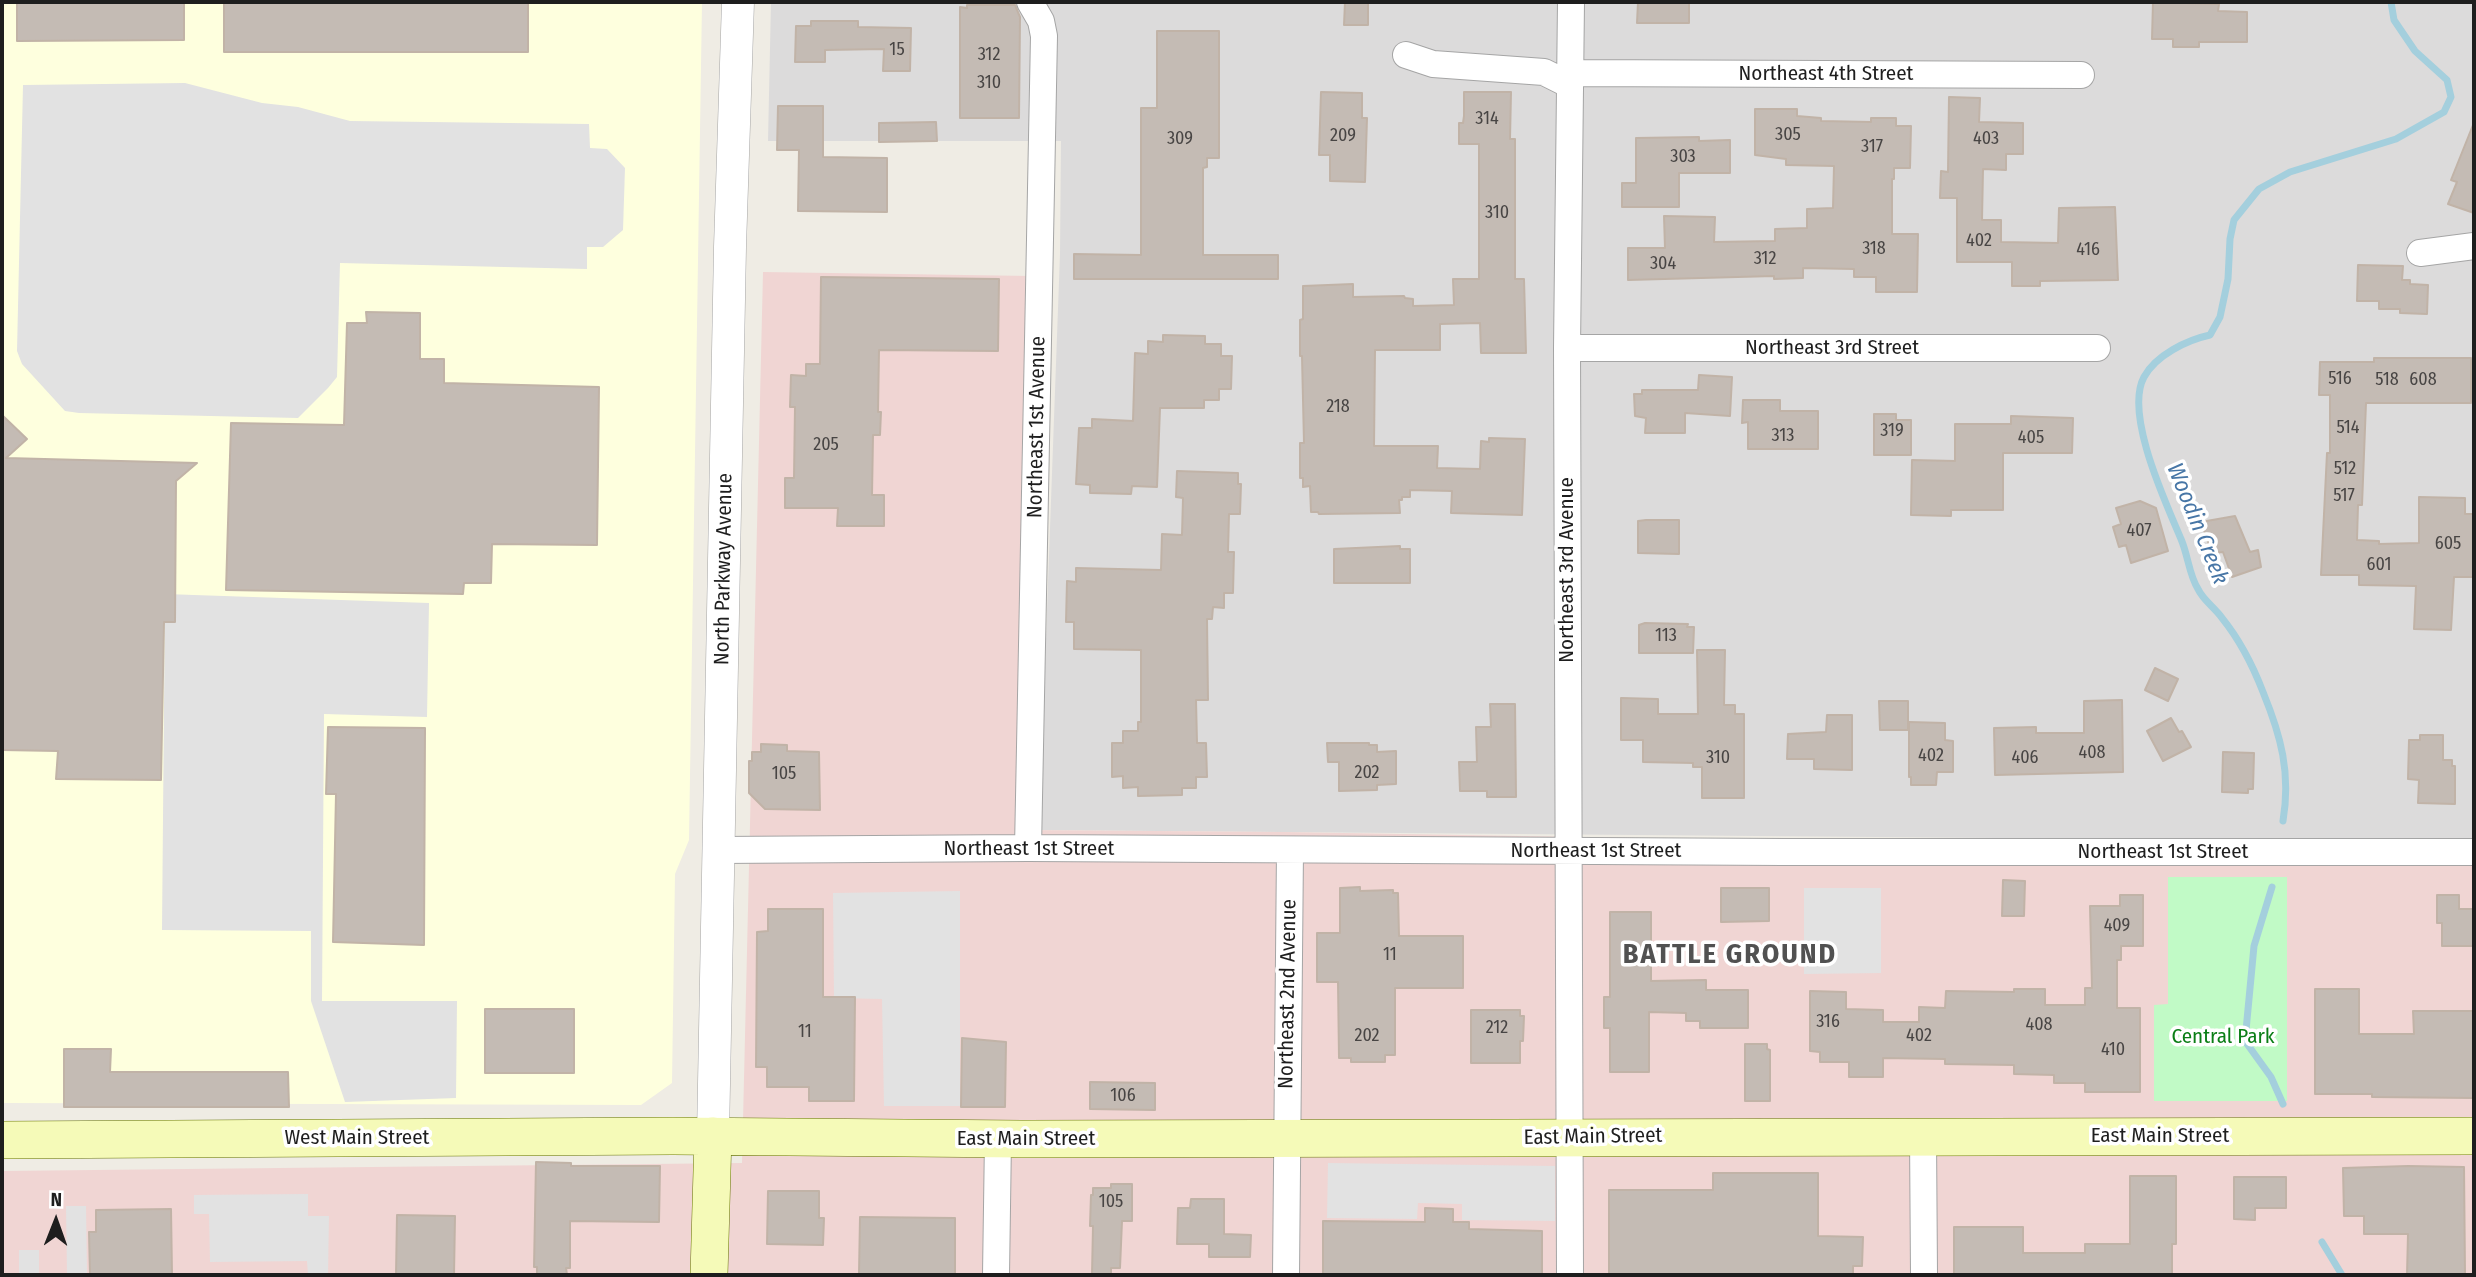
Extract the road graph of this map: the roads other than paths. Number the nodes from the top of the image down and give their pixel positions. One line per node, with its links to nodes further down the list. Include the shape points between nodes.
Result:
1 (738, 2): 12 (street, North Parkway Avenue)
2 (1571, 2): 6 (street, Northeast 3rd Avenue)
3 (1033, 4): 11 (street, Northeast 1st Avenue, via 1044,36)
4 (1406, 55): 6 (street, via 1433,64 1544,72)
5 (2081, 75): 6 (street, Northeast 4th Street)
6 (1570, 79): 9 (street, Northeast 3rd Avenue)
7 (2474, 246): 8 (street)
8 (2420, 253)
9 (1567, 348): 10 (street, Northeast 3rd Street); 14 (street, Northeast 3rd Avenue)
10 (2097, 348)
11 (1028, 848): 12 (street, Northeast 1st Street); 13 (street, Northeast 1st Street)
12 (718, 850): 16 (street, North Parkway Avenue)
13 (1290, 850): 14 (street, Northeast 1st Street); 21 (street, Northeast 2nd Avenue)
14 (1567, 850): 15 (street, Northeast 1st Street); 19 (street, Northeast 3rd Avenue)
15 (2474, 852)
16 (713, 1136): 20 (main road, East Main Street); 22 (main road, West Main Street); 23 (main road)
17 (1923, 1136): 18 (main road, East Main Street); 19 (main road, East Main Street); 27 (street)
18 (2474, 1136)
19 (1571, 1138): 21 (main road, East Main Street); 26 (street, Northeast 3rd Avenue)
20 (998, 1139): 21 (main road, East Main Street); 24 (street)
21 (1287, 1139): 25 (street, Northeast 2nd Avenue)
22 (2, 1140)
23 (709, 1275)
24 (996, 1275)
25 (1286, 1275)
26 (1570, 1275)
27 (1924, 1275)

